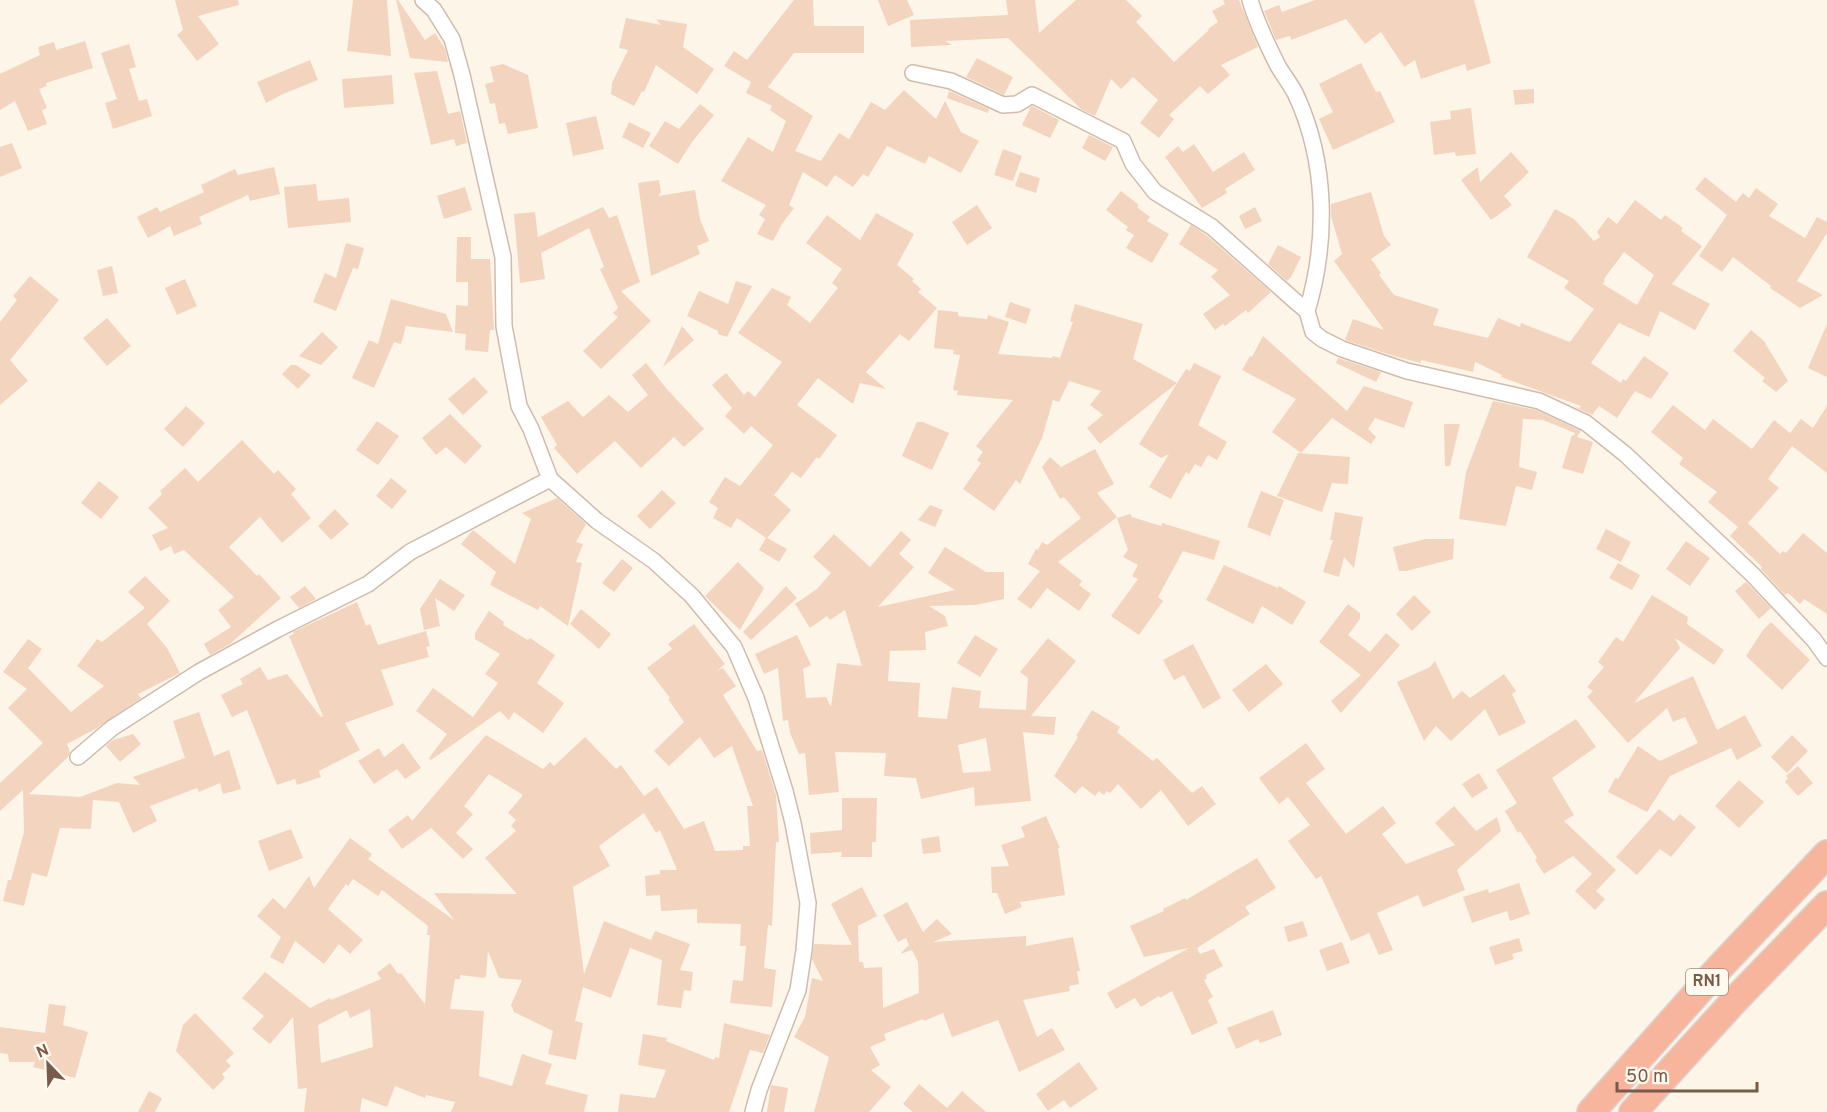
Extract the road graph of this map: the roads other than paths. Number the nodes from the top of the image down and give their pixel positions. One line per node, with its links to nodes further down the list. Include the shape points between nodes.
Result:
1 (423, 0): 5 (street, via 452,39 462,75 503,257 504,326 519,406)
2 (1250, 0): 4 (street, via 1277,65 1296,94 1313,140 1321,243)
3 (913, 73): 4 (street, via 951,81 1003,105 1017,104 1032,95 1123,141 1133,164 1155,192 1212,227)
4 (1306, 311): 6 (street, via 1313,332 1342,349 1407,371 1539,400 1587,423 1753,576)
5 (550, 479): 7 (street, via 410,552 368,584 199,672 112,728); 10 (street, via 692,596 734,647 756,698 793,823 808,903 798,990)
6 (1827, 657)
7 (78, 757)
8 (1827, 854): 11 (highway, RN1)
9 (1827, 905): 12 (highway, RN1)
10 (753, 1112)
11 (1591, 1112)
12 (1633, 1112)

